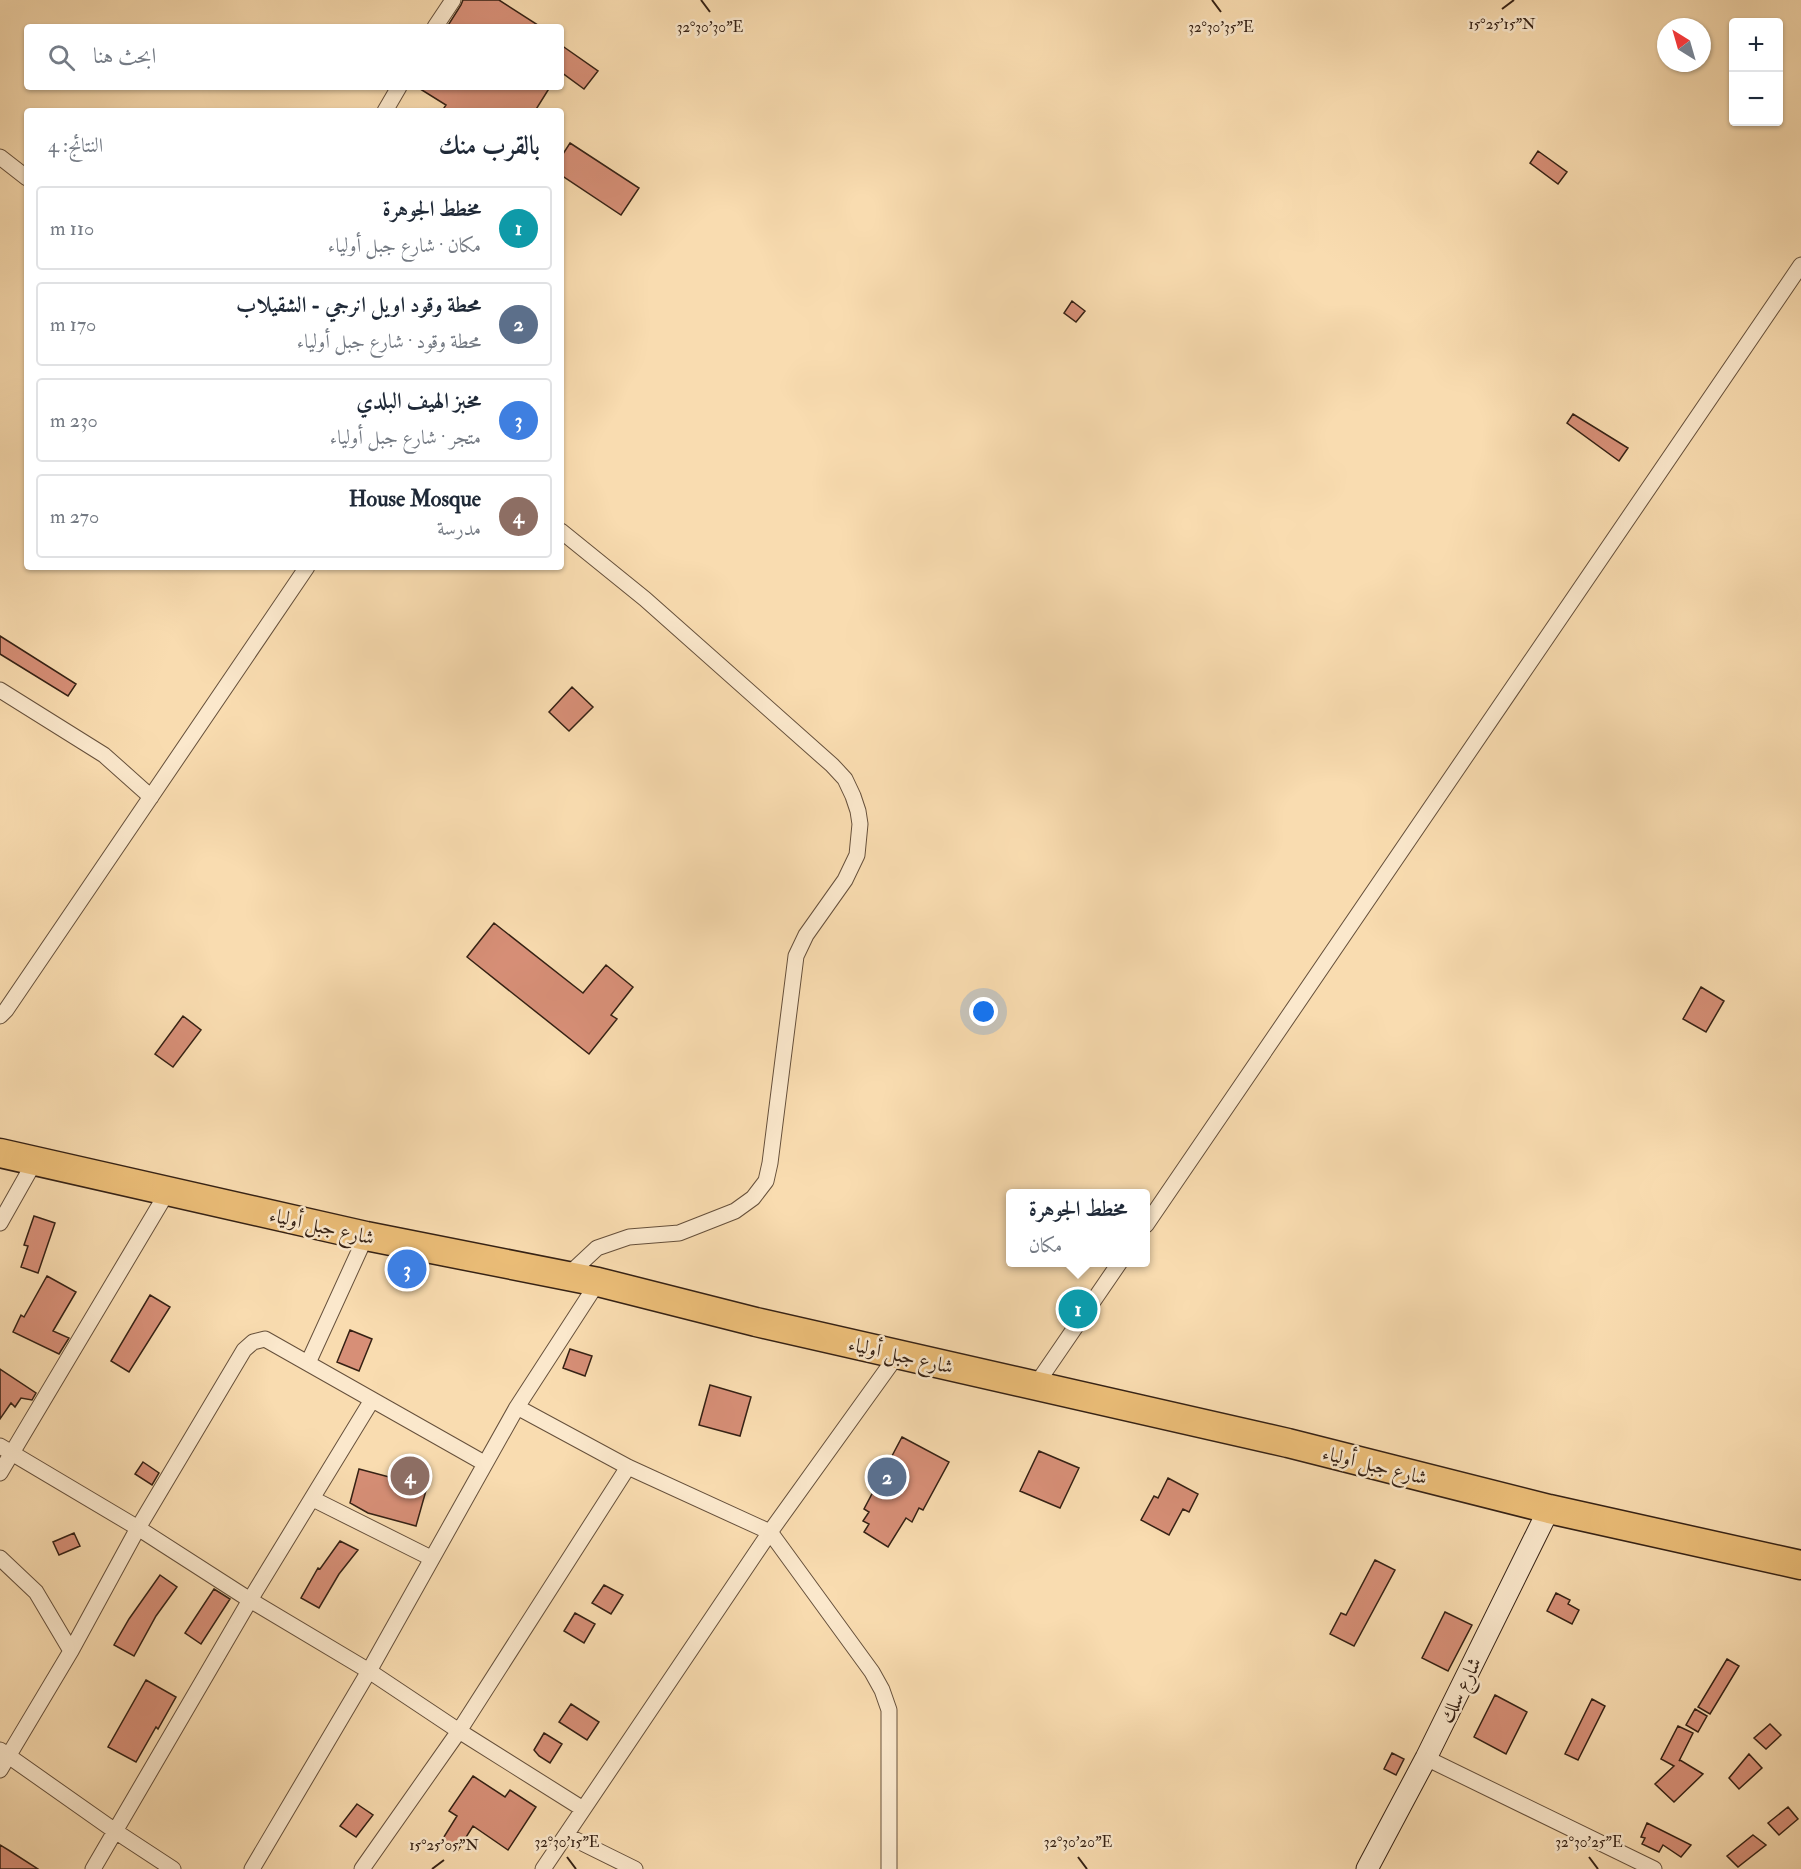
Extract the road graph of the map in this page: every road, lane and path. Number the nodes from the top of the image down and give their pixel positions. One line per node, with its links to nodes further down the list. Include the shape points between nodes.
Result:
1 (453, 0): 2 (street)
2 (437, 24)
3 (397, 90): 4 (street)
4 (387, 108)
5 (0, 157): 6 (street)
6 (24, 176)
7 (1801, 266): 16 (street)
8 (564, 533): 20 (street, via 645,599 832,765 845,779 860,824 857,855 845,880 796,956 766,1181 753,1198 735,1211 679,1233 629,1237 597,1248)
9 (305, 570): 11 (street)
10 (0, 690): 11 (street, via 104,755)
11 (151, 797): 12 (street)
12 (0, 1016)
13 (0, 1153): 14 (highway, شارع جبل أولياء)
14 (34, 1161): 15 (highway, شارع جبل أولياء); 17 (street)
15 (168, 1191): 18 (highway, شارع جبل أولياء); 27 (street)
16 (1150, 1219)
17 (0, 1223)
18 (366, 1236): 20 (highway, شارع جبل أولياء); 23 (street)
19 (1117, 1267): 24 (street)
20 (567, 1276): 21 (highway, شارع جبل أولياء)
21 (598, 1282): 22 (highway, شارع جبل أولياء); 26 (street)
22 (898, 1354): 24 (highway, شارع جبل أولياء); 34 (street)
23 (308, 1363): 25 (street); 33 (street, via 265,1339 244,1350)
24 (1035, 1386): 32 (highway, شارع جبل أولياء, via 1288,1443)
25 (372, 1400): 28 (street); 31 (street)
26 (517, 1407): 28 (street); 29 (street)
27 (5, 1450): 30 (street); 33 (street)
28 (484, 1462): 36 (street)
29 (628, 1467): 34 (street); 41 (street)
30 (0, 1473)
31 (313, 1498): 36 (street); 38 (street)
32 (1549, 1509): 37 (highway, شارع جبل أولياء); 43 (street, شارع سلك)
33 (138, 1528): 38 (street); 39 (street)
34 (770, 1532): 45 (street); 54 (street, via 882,1690 889,1710)
35 (0, 1558): 39 (street, via 36,1592)
36 (431, 1558): 40 (street)
37 (1801, 1565)
38 (250, 1600): 40 (street); 46 (street)
39 (71, 1651): 42 (street)
40 (369, 1671): 41 (street); 50 (street)
41 (459, 1731): 45 (street); 51 (street)
42 (5, 1753): 44 (street); 46 (street)
43 (1426, 1758): 55 (street, شارع سلك); 56 (street)
44 (0, 1770)
45 (583, 1809): 47 (street)
46 (115, 1831): 48 (street); 49 (street)
47 (566, 1835): 52 (street); 53 (street)
48 (93, 1869)
49 (173, 1869)
50 (252, 1869)
51 (362, 1869)
52 (543, 1869)
53 (633, 1869)
54 (889, 1869)
55 (1367, 1869)
56 (1654, 1869)

